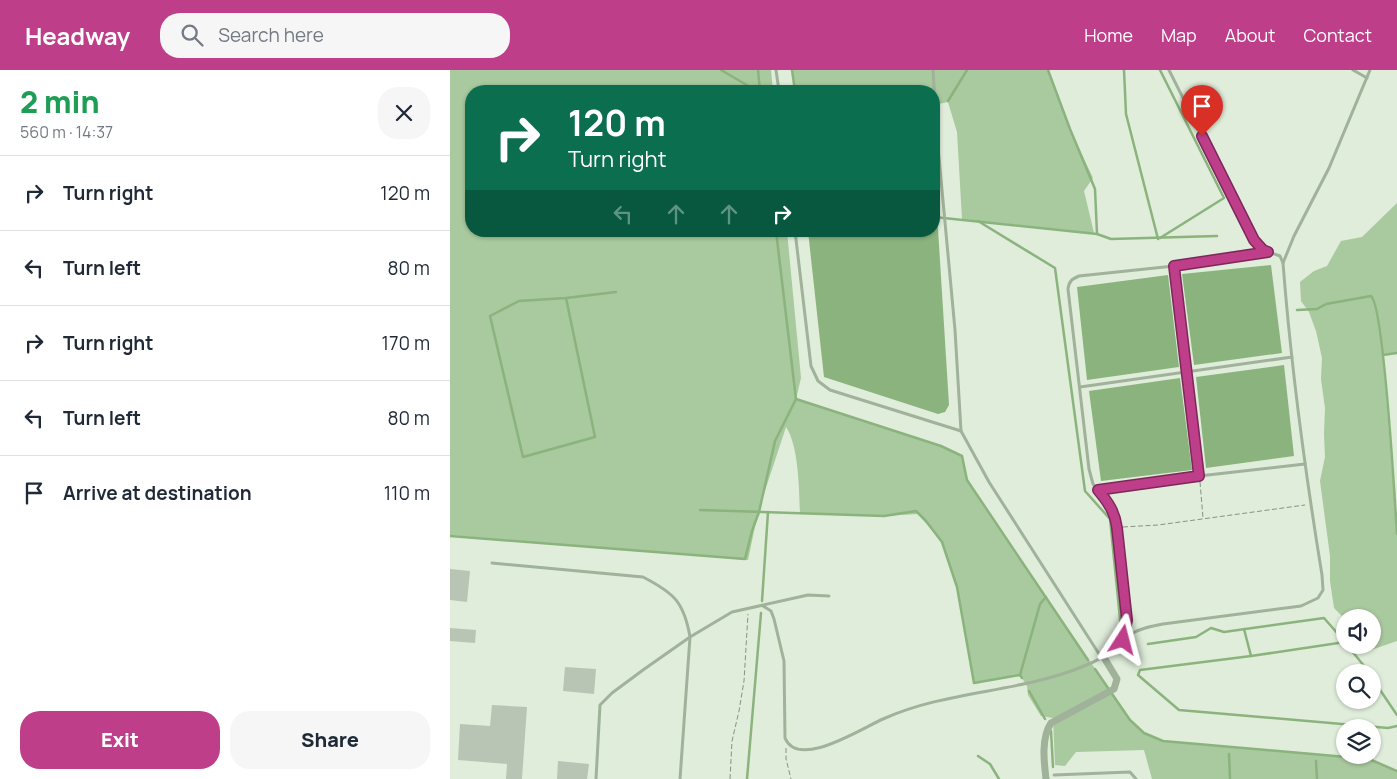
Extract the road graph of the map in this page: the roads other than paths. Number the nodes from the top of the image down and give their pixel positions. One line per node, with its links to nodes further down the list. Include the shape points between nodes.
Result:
1 (776, 70): 7 (lane)
2 (933, 70): 8 (lane)
3 (1169, 70): 11 (lane, via 1254,240)
4 (1353, 70): 6 (lane)
5 (1370, 70): 6 (lane)
6 (1367, 78): 12 (lane, via 1329,168)
7 (777, 85)
8 (933, 85)
9 (940, 184): 17 (lane, via 955,330)
10 (796, 237): 17 (lane, via 811,366 818,381 830,390)
11 (1268, 252): 12 (lane, via 1280,256); 13 (lane)
12 (1283, 263): 14 (lane)
13 (1174, 266): 15 (lane); 16 (lane, via 1080,276 1071,280 1068,289)
14 (1292, 357): 15 (lane); 18 (lane)
15 (1186, 372): 16 (lane); 19 (lane)
16 (1080, 387): 20 (lane, via 1089,469)
17 (961, 431): 26 (lane, via 989,482)
18 (1305, 464): 19 (lane); 25 (lane, via 1322,590 1316,601 1301,606 1146,627)
19 (1199, 476): 20 (lane)
20 (1098, 490): 25 (lane, via 1115,516 1127,620)
21 (492, 563): 24 (lane, via 643,577 663,587 678,601)
22 (829, 596): 23 (lane, via 808,596)
23 (763, 606): 24 (lane, via 732,612); 26 (lane, via 771,611 784,662 787,742 795,749 806,751 934,701 1042,681)
24 (690, 637): 28 (lane, via 600,705); 29 (lane)
25 (1123, 640): 26 (lane)
26 (1103, 657): 30 (street, via 1117,679 1114,689 1051,723 1045,742)
27 (1054, 775): 31 (lane, via 1130,772)
28 (596, 779)
29 (680, 779)
30 (1046, 779)
31 (1136, 779)

